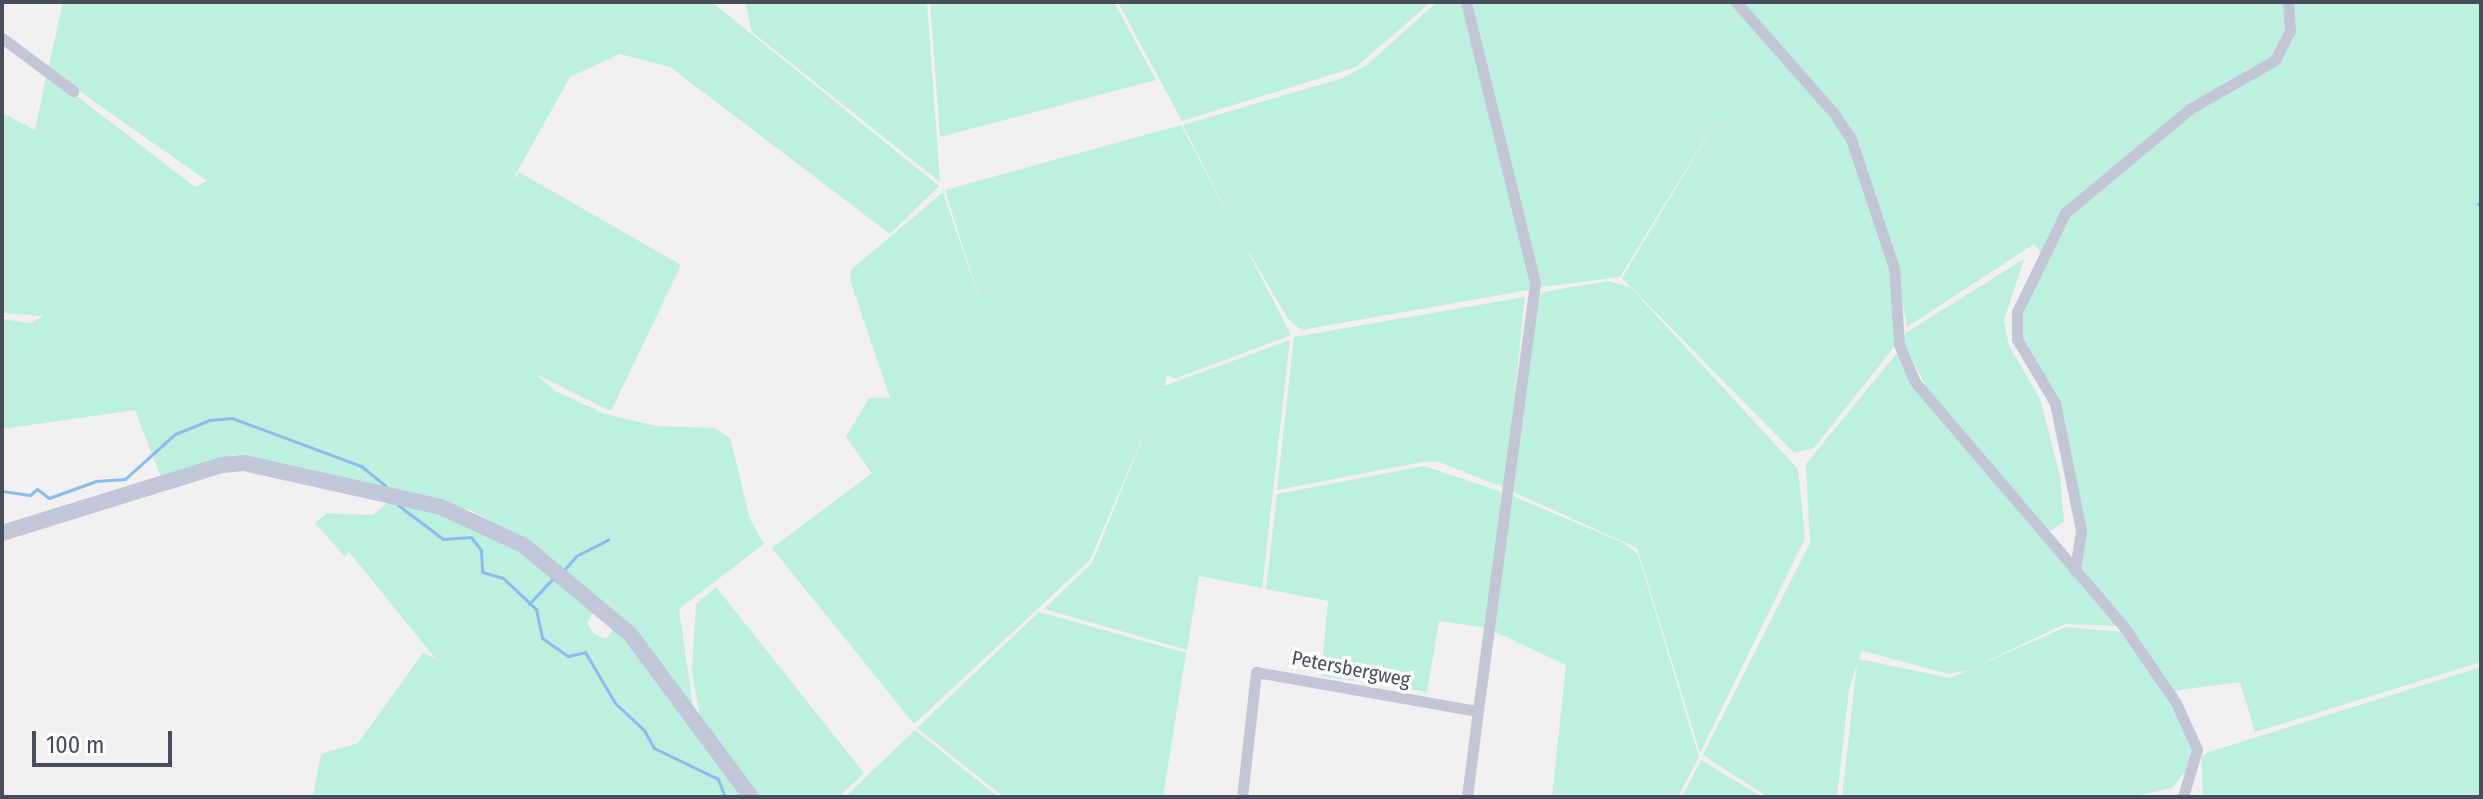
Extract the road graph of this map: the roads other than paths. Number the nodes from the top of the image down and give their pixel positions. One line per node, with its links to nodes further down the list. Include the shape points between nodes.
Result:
1 (1466, 2): 8 (street, via 1535,283)
2 (1736, 2): 7 (street, via 1851,139 1894,268 1899,344 1915,382)
3 (2288, 2): 7 (street, via 2290,31 2275,60 2191,108 2065,213 2017,312 2017,339 2055,403 2081,530)
4 (2, 38): 5 (street)
5 (73, 91)
6 (2, 533): 9 (street, via 221,465 244,463 441,507 523,545 630,634)
7 (2075, 571): 12 (street, via 2124,627 2176,703 2197,749)
8 (1478, 711): 10 (street, Petersbergweg, via 1256,672); 11 (street)
9 (751, 797)
10 (1242, 797)
11 (1467, 797)
12 (2183, 797)

